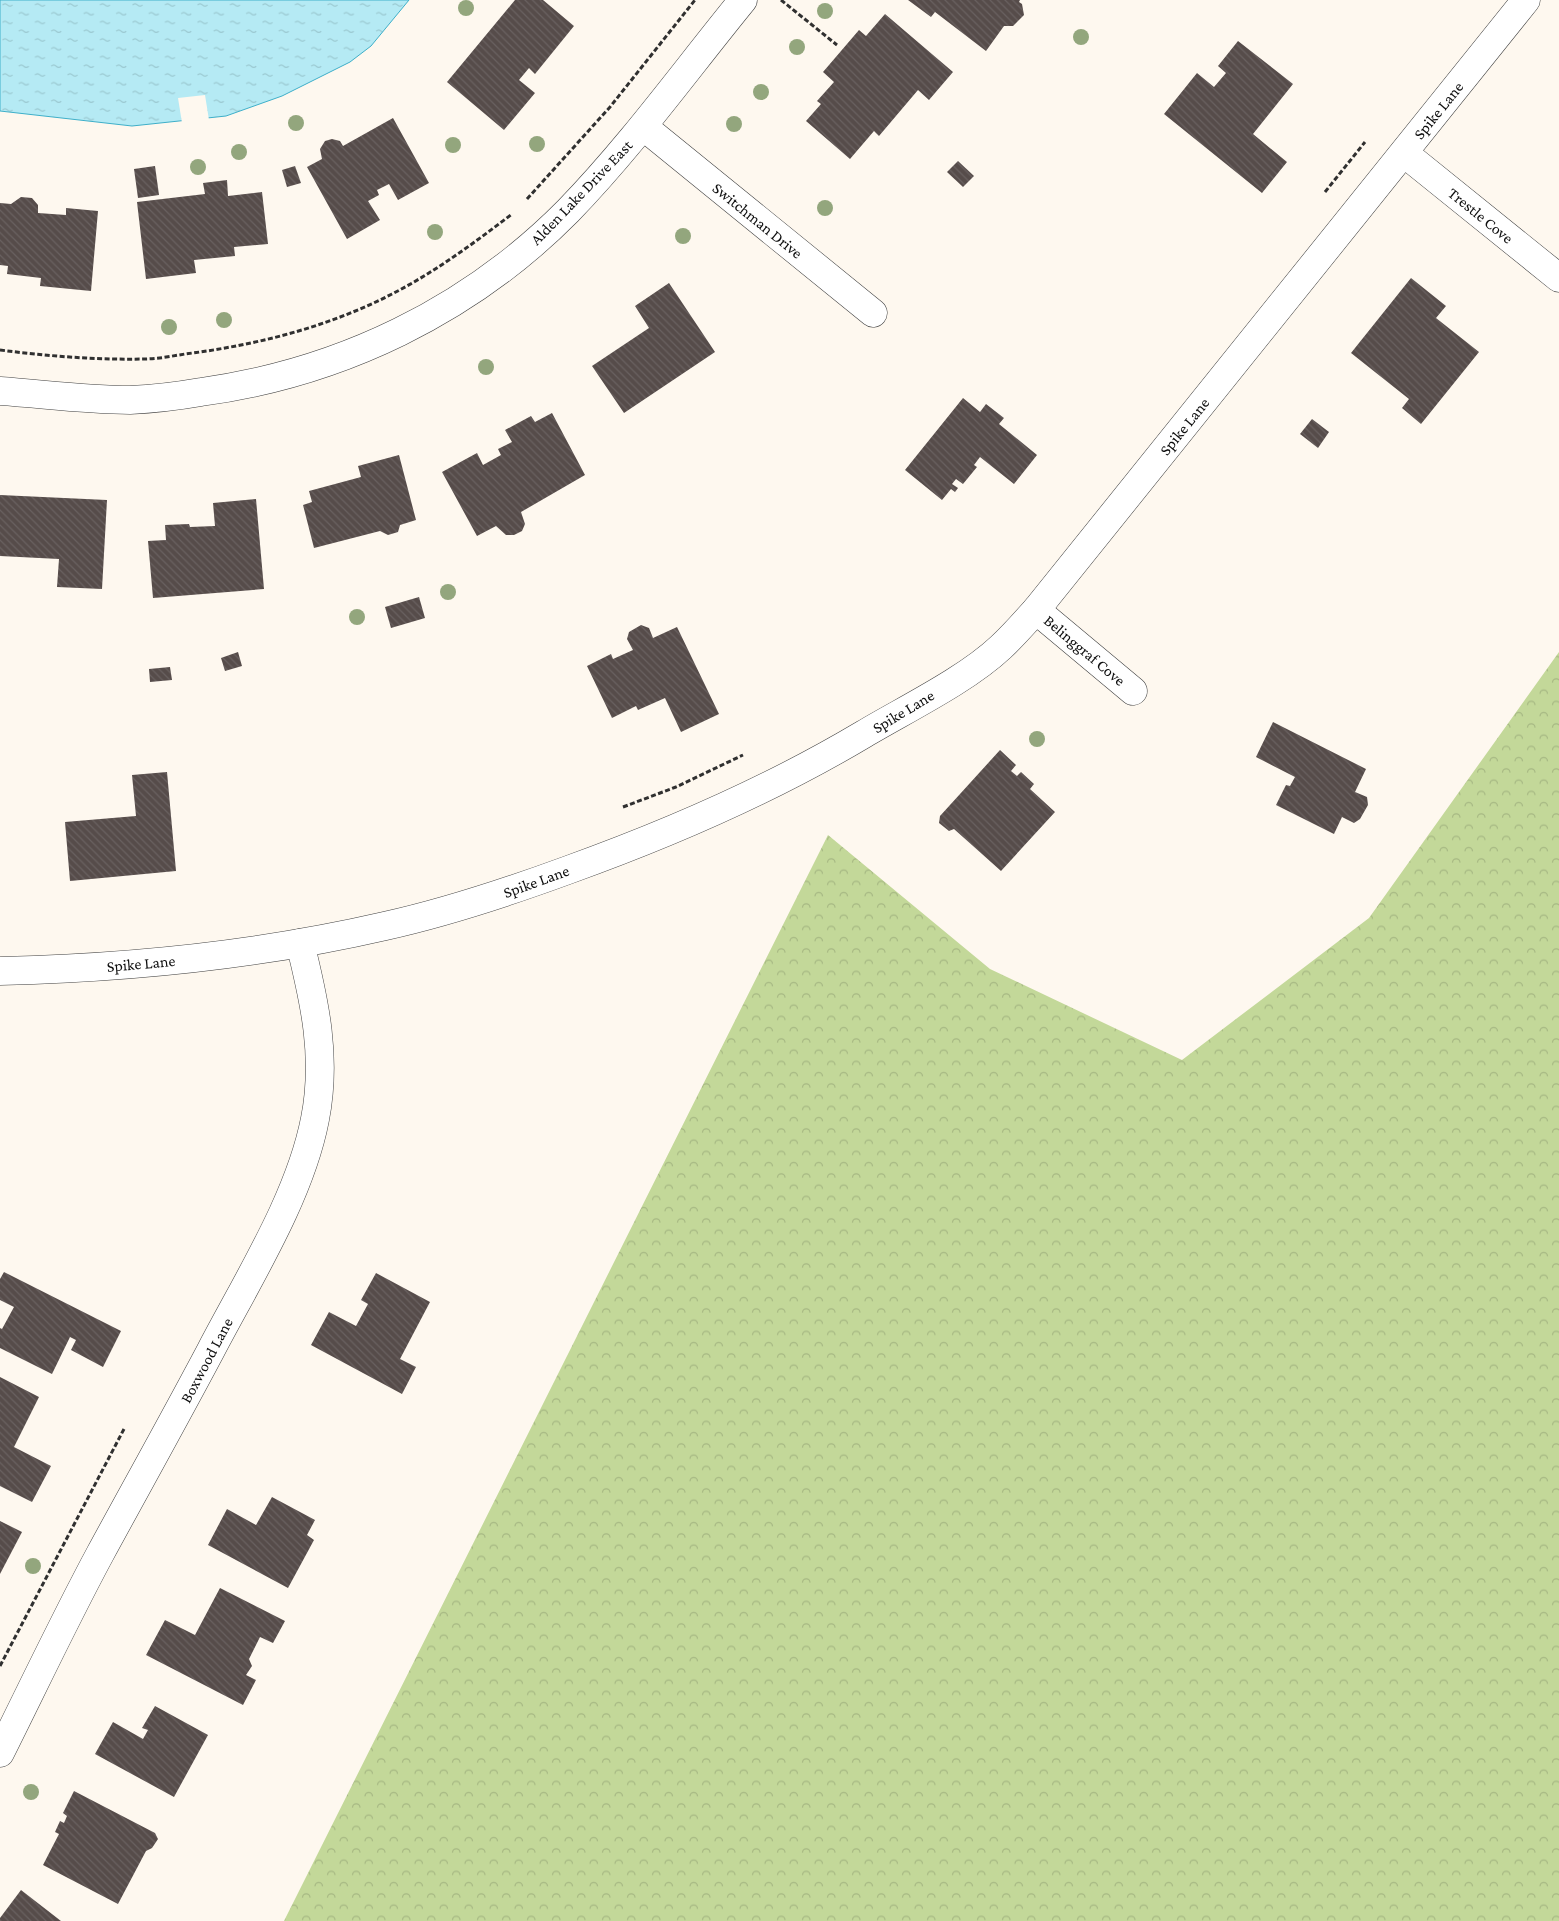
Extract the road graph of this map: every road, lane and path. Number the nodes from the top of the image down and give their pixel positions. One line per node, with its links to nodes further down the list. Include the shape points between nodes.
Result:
1 (695, 0): 8 (path, via 610,107)
2 (743, 0): 6 (street, Alden Lake Drive East)
3 (781, 0): 5 (path)
4 (1526, 0): 7 (street, Spike Lane)
5 (837, 46)
6 (644, 127): 11 (street, Switchman Drive); 13 (street, Alden Lake Drive East, via 568,210 507,265 441,311 345,357 269,380 178,396 131,400)
7 (1404, 153): 10 (street, Trestle Cove); 14 (street, Spike Lane)
8 (524, 202)
9 (518, 208): 12 (path, via 470,246 394,293 284,336 216,350 145,359 87,358)
10 (1559, 278)
11 (873, 313)
12 (0, 350)
13 (0, 390)
14 (1036, 610): 15 (street, Belinggraf Cove); 18 (street, Spike Lane, via 1000,648 954,681 749,797 618,852 475,904)
15 (1133, 691)
16 (743, 755): 17 (path, via 676,787)
17 (623, 807)
18 (300, 943): 19 (street, Spike Lane, via 164,962); 20 (street, Boxwood Lane, via 315,1001 320,1042 321,1075 308,1151 275,1227 100,1555)
19 (0, 971)
20 (0, 1753)

